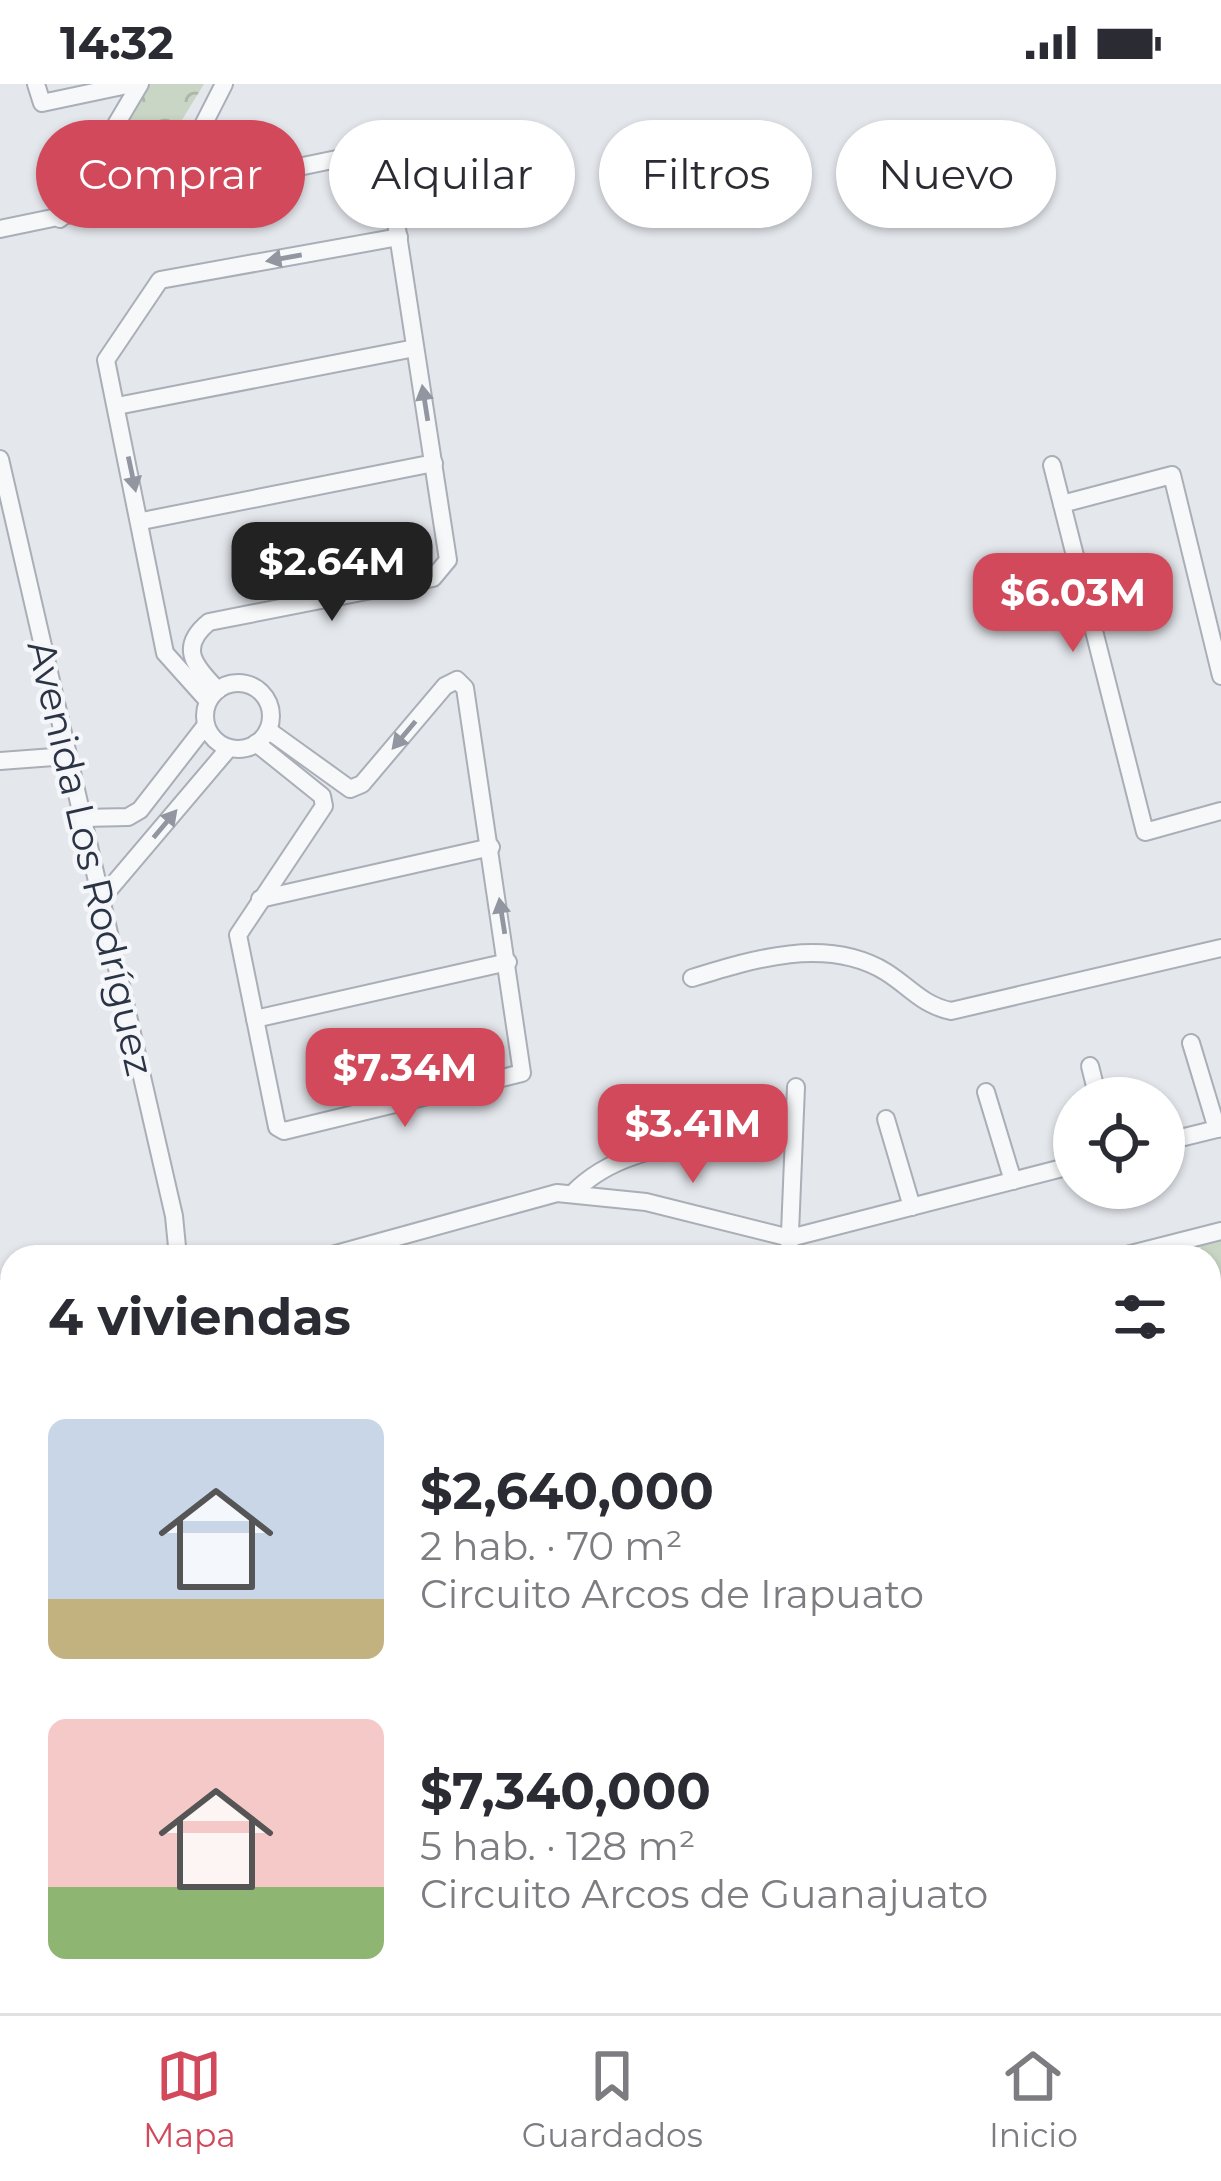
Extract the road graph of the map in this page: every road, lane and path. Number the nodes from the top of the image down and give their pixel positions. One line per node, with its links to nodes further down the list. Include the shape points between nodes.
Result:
1 (36, 84): 2 (street, via 42,104)
2 (136, 84): 4 (street)
3 (224, 84): 5 (street)
4 (116, 120)
5 (205, 120)
6 (36, 223): 8 (street)
7 (397, 228): 9 (street)
8 (0, 229)
9 (399, 237): 10 (street); 11 (street, one-way to 11, via 160,280 106,360)
10 (416, 347): 11 (street); 12 (street, one-way to 10)
11 (117, 406): 16 (street, one-way to 16)
12 (434, 463): 16 (street); 18 (street, via 448,560 433,578 209,622 189,649)
13 (1052, 465): 15 (street)
14 (1, 471): 22 (street, Avenida Los Rodríguez)
15 (1062, 504): 17 (street, via 1172,475); 24 (street, via 1145,832)
16 (142, 521): 18 (street, via 165,653)
17 (1220, 665)
18 (213, 695): 19 (street); 20 (street, via 242,683 263,695 269,706)
19 (206, 724): 21 (street); 25 (street, via 140,810)
20 (262, 737): 21 (street); 26 (street, one-way to 20, via 468,695 457,680 350,789); 27 (street, via 324,806)
21 (229, 748): 28 (street, one-way to 21)
22 (67, 757): 23 (street); 25 (street, Avenida Los Rodríguez)
23 (0, 761)
24 (1221, 812)
25 (82, 818): 28 (street, Avenida Los Rodríguez)
26 (491, 847): 27 (street); 30 (street, one-way to 26)
27 (260, 898): 32 (street, via 238,935)
28 (101, 899): 47 (street, Avenida Los Rodríguez)
29 (1221, 948): 31 (street, via 951,1011 930,1007 862,960 824,953 774,956)
30 (508, 962): 32 (street); 32 (street, via 522,1073 307,1126 277,1126)
31 (692, 978)
32 (255, 1019)
33 (1191, 1042): 39 (street)
34 (1090, 1066): 35 (street)
35 (1093, 1077)
36 (796, 1087): 50 (street)
37 (986, 1092): 43 (street)
38 (886, 1119): 45 (street)
39 (1219, 1128): 41 (street)
40 (738, 1134): 44 (street, via 627,1156)
41 (1185, 1137)
42 (1053, 1170): 43 (street)
43 (1012, 1181): 45 (street)
44 (574, 1192): 48 (street); 49 (street, via 646,1202)
45 (912, 1207): 51 (street)
46 (1221, 1231): 52 (street)
47 (177, 1245)
48 (368, 1245)
49 (783, 1245)
50 (789, 1245)
51 (795, 1245)
52 (1166, 1245)

